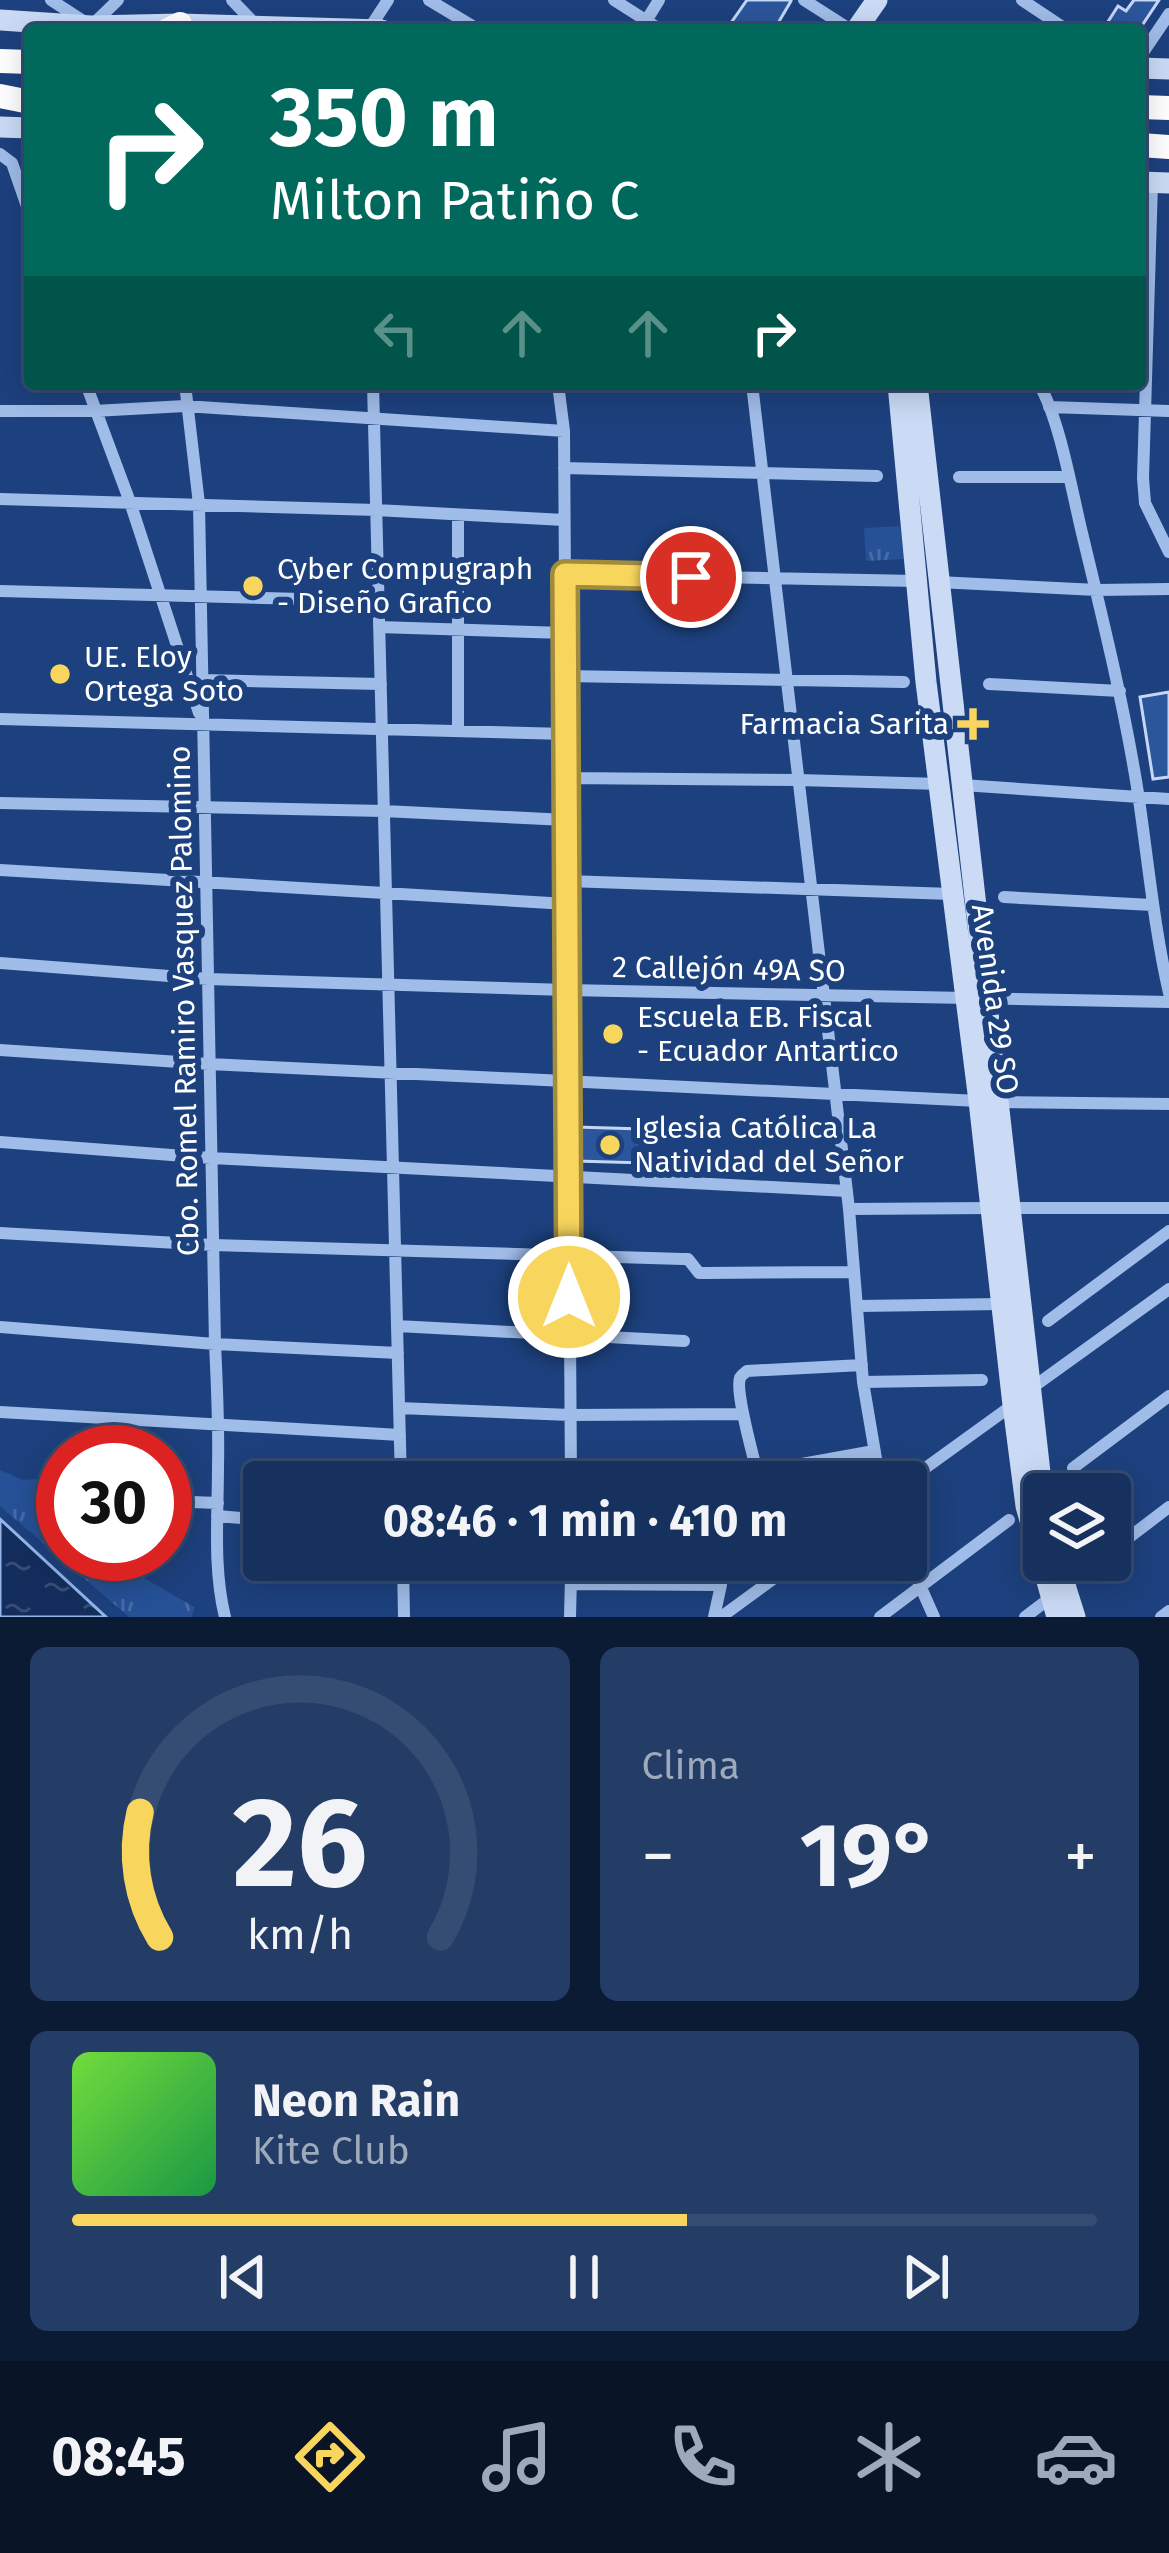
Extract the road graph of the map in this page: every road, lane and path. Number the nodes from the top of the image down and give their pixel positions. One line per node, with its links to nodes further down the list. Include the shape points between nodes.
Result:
1 (51, 0): 14 (street)
2 (118, 0): 15 (street)
3 (232, 0): 16 (street)
4 (429, 0): 17 (street)
5 (614, 0): 12 (street)
6 (659, 0): 12 (street)
7 (804, 0): 19 (street)
8 (877, 0): 20 (street)
9 (1022, 0): 21 (street)
10 (1169, 14): 22 (street)
11 (0, 20): 13 (street)
12 (646, 20): 18 (street)
13 (61, 24)
14 (88, 24)
15 (93, 24)
16 (255, 24)
17 (469, 24)
18 (652, 24)
19 (843, 24)
20 (858, 24)
21 (1058, 24)
22 (1146, 49)
23 (0, 154): 25 (street)
24 (1154, 183): 26 (street)
25 (24, 198)
26 (1146, 365)
27 (88, 390): 38 (street)
28 (185, 390): 36 (street, Cbo. Romel Ramiro Vasquez Palomino)
29 (373, 390): 41 (street)
30 (559, 390): 42 (street)
31 (753, 390): 44 (street)
32 (899, 390): 57 (street, Avenida 29 SO)
33 (917, 390): 57 (street, Avenida 29 SO)
34 (1145, 390): 39 (street)
35 (1044, 392): 39 (street); 47 (street)
36 (185, 406): 38 (street); 41 (street); 50 (street, Cbo. Romel Ramiro Vasquez Palomino)
37 (0, 411): 38 (street)
38 (94, 411): 49 (street)
39 (1144, 411): 40 (street); 54 (street, via 1145,502)
40 (1169, 411)
41 (374, 417): 42 (street); 51 (street)
42 (564, 431): 43 (street)
43 (564, 468): 44 (street); 53 (street)
44 (762, 473): 45 (street); 56 (street)
45 (877, 476)
46 (959, 477): 47 (street)
47 (1069, 477): 60 (street)
48 (0, 499): 49 (street)
49 (130, 502): 50 (street); 61 (street)
50 (199, 504): 51 (street); 62 (street, Cbo. Romel Ramiro Vasquez Palomino)
51 (376, 510): 52 (street); 63 (street)
52 (458, 515): 53 (street); 65 (street)
53 (564, 520): 55 (street)
54 (1169, 552)
55 (565, 574): 56 (street); 66 (street)
56 (775, 579): 57 (street); 69 (street)
57 (927, 581): 60 (street); 81 (street, Avenida 29 SO, via 926,682)
58 (1169, 589): 60 (street)
59 (0, 590): 61 (street)
60 (1097, 590): 73 (street)
61 (158, 594): 62 (street); 75 (street)
62 (200, 596): 63 (street); 68 (street, Cbo. Romel Ramiro Vasquez Palomino)
63 (378, 601): 64 (street)
64 (379, 627): 65 (street); 71 (street)
65 (458, 630): 66 (street); 77 (street)
66 (565, 633): 67 (street)
67 (566, 676): 69 (street); 78 (street)
68 (202, 680): 71 (street); 75 (street, Cbo. Romel Ramiro Vasquez Palomino)
69 (787, 681): 70 (street); 80 (street)
70 (904, 682)
71 (381, 684): 76 (street)
72 (989, 684): 73 (street)
73 (1120, 691): 82 (street)
74 (0, 719): 75 (street)
75 (203, 726): 76 (street); 85 (street, Cbo. Romel Ramiro Vasquez Palomino)
76 (382, 728): 77 (street); 86 (street)
77 (458, 731): 78 (street)
78 (566, 734): 79 (street)
79 (566, 778): 80 (street); 87 (street)
80 (798, 780): 81 (street); 91 (street)
81 (950, 785): 82 (street); 93 (street, Avenida 29 SO); 104 (street, Avenida 29 SO)
82 (1138, 796): 83 (street); 96 (street)
83 (1169, 799)
84 (0, 803): 85 (street)
85 (204, 808): 86 (street); 90 (street, Cbo. Romel Ramiro Vasquez Palomino)
86 (384, 811): 87 (street); 92 (street)
87 (566, 820): 89 (street)
88 (0, 871): 90 (street)
89 (567, 881): 91 (street); 95 (street)
90 (206, 884): 92 (street); 99 (street, Cbo. Romel Ramiro Vasquez Palomino)
91 (811, 889): 93 (street); 102 (street)
92 (386, 893): 95 (street); 100 (street)
93 (951, 894): 104 (street, Avenida 29 SO)
94 (1004, 897): 96 (street)
95 (567, 904): 101 (street)
96 (1152, 905): 97 (street)
97 (1162, 930): 103 (street)
98 (0, 963): 99 (street, 2 Callejón 49A SO)
99 (208, 979): 100 (street, 2 Callejón 49A SO); 106 (street, Cbo. Romel Ramiro Vasquez Palomino)
100 (388, 985): 101 (street, 2 Callejón 49A SO); 107 (street)
101 (568, 990): 102 (street, 2 Callejón 49A SO); 108 (street)
102 (824, 995): 104 (street, 2 Callejón 49A SO); 109 (street)
103 (1169, 997): 104 (street, 2 Callejón 49A SO)
104 (975, 999): 110 (street, Avenida 29 SO)
105 (0, 1050): 106 (street)
106 (209, 1064): 107 (street); 113 (street, Cbo. Romel Ramiro Vasquez Palomino)
107 (391, 1071): 108 (street); 114 (street)
108 (568, 1081): 109 (street); 115 (street)
109 (835, 1094): 110 (street); 116 (street)
110 (988, 1102): 111 (street); 117 (street, Avenida 29 SO)
111 (1169, 1104)
112 (0, 1142): 113 (street)
113 (212, 1158): 114 (street); 122 (street, Cbo. Romel Ramiro Vasquez Palomino)
114 (392, 1166): 115 (street); 123 (street)
115 (569, 1177): 116 (street); 124 (street)
116 (847, 1191): 119 (street)
117 (999, 1208): 118 (street); 119 (street); 127 (street, Avenida 29 SO); 140 (street, Avenida 29 SO)
118 (1169, 1208)
119 (849, 1210): 125 (street)
120 (1169, 1231): 129 (street)
121 (0, 1233): 122 (street)
122 (213, 1244): 123 (street); 134 (street, Cbo. Romel Ramiro Vasquez Palomino)
123 (395, 1251): 124 (street); 130 (street)
124 (569, 1257): 125 (street, via 688,1259 699,1273); 132 (street)
125 (854, 1272): 128 (street)
126 (1169, 1289): 140 (street)
127 (1002, 1304): 128 (street); 140 (street, Avenida 29 SO)
128 (857, 1306): 136 (street)
129 (1048, 1321)
130 (397, 1326): 132 (street); 135 (street)
131 (0, 1327): 134 (street)
132 (570, 1337): 133 (street); 144 (street)
133 (684, 1341)
134 (215, 1344): 135 (street); 145 (street, Cbo. Romel Ramiro Vasquez Palomino)
135 (398, 1353): 141 (street)
136 (862, 1365): 138 (street); 143 (street, via 747,1371 739,1382)
137 (982, 1379): 138 (street)
138 (863, 1382): 147 (street)
139 (1169, 1396): 154 (street)
140 (1021, 1398): 153 (street); 155 (street, Avenida 29 SO); 169 (street, Avenida 29 SO, via 1026,1506)
141 (399, 1408): 144 (street); 146 (street)
142 (0, 1412): 145 (street)
143 (743, 1414): 144 (street); 150 (street)
144 (570, 1415): 149 (street)
145 (219, 1423): 146 (street); 158 (street, Cbo. Romel Ramiro Vasquez Palomino)
146 (400, 1435): 148 (street)
147 (874, 1451): 151 (street); 152 (street)
148 (401, 1461)
149 (571, 1461)
150 (754, 1461)
151 (818, 1461)
152 (876, 1461)
153 (927, 1467)
154 (1073, 1468)
155 (1037, 1473)
156 (192, 1506): 158 (street)
157 (1169, 1508): 161 (street)
158 (218, 1510): 159 (street); 171 (street, Cbo. Romel Ramiro Vasquez Palomino)
159 (243, 1515)
160 (1009, 1520): 168 (street)
161 (1131, 1536)
162 (403, 1581): 172 (street)
163 (721, 1581): 167 (street)
164 (769, 1581): 174 (street)
165 (917, 1581): 168 (street)
166 (571, 1583): 167 (street); 173 (street)
167 (721, 1585): 174 (street)
168 (920, 1588): 175 (street); 176 (street)
169 (1057, 1600): 177 (street); 178 (street, Avenida 29 SO)
170 (1169, 1611): 179 (street)
171 (225, 1617)
172 (404, 1617)
173 (571, 1617)
174 (718, 1617)
175 (880, 1617)
176 (934, 1617)
177 (1025, 1617)
178 (1075, 1617)
179 (1161, 1617)

